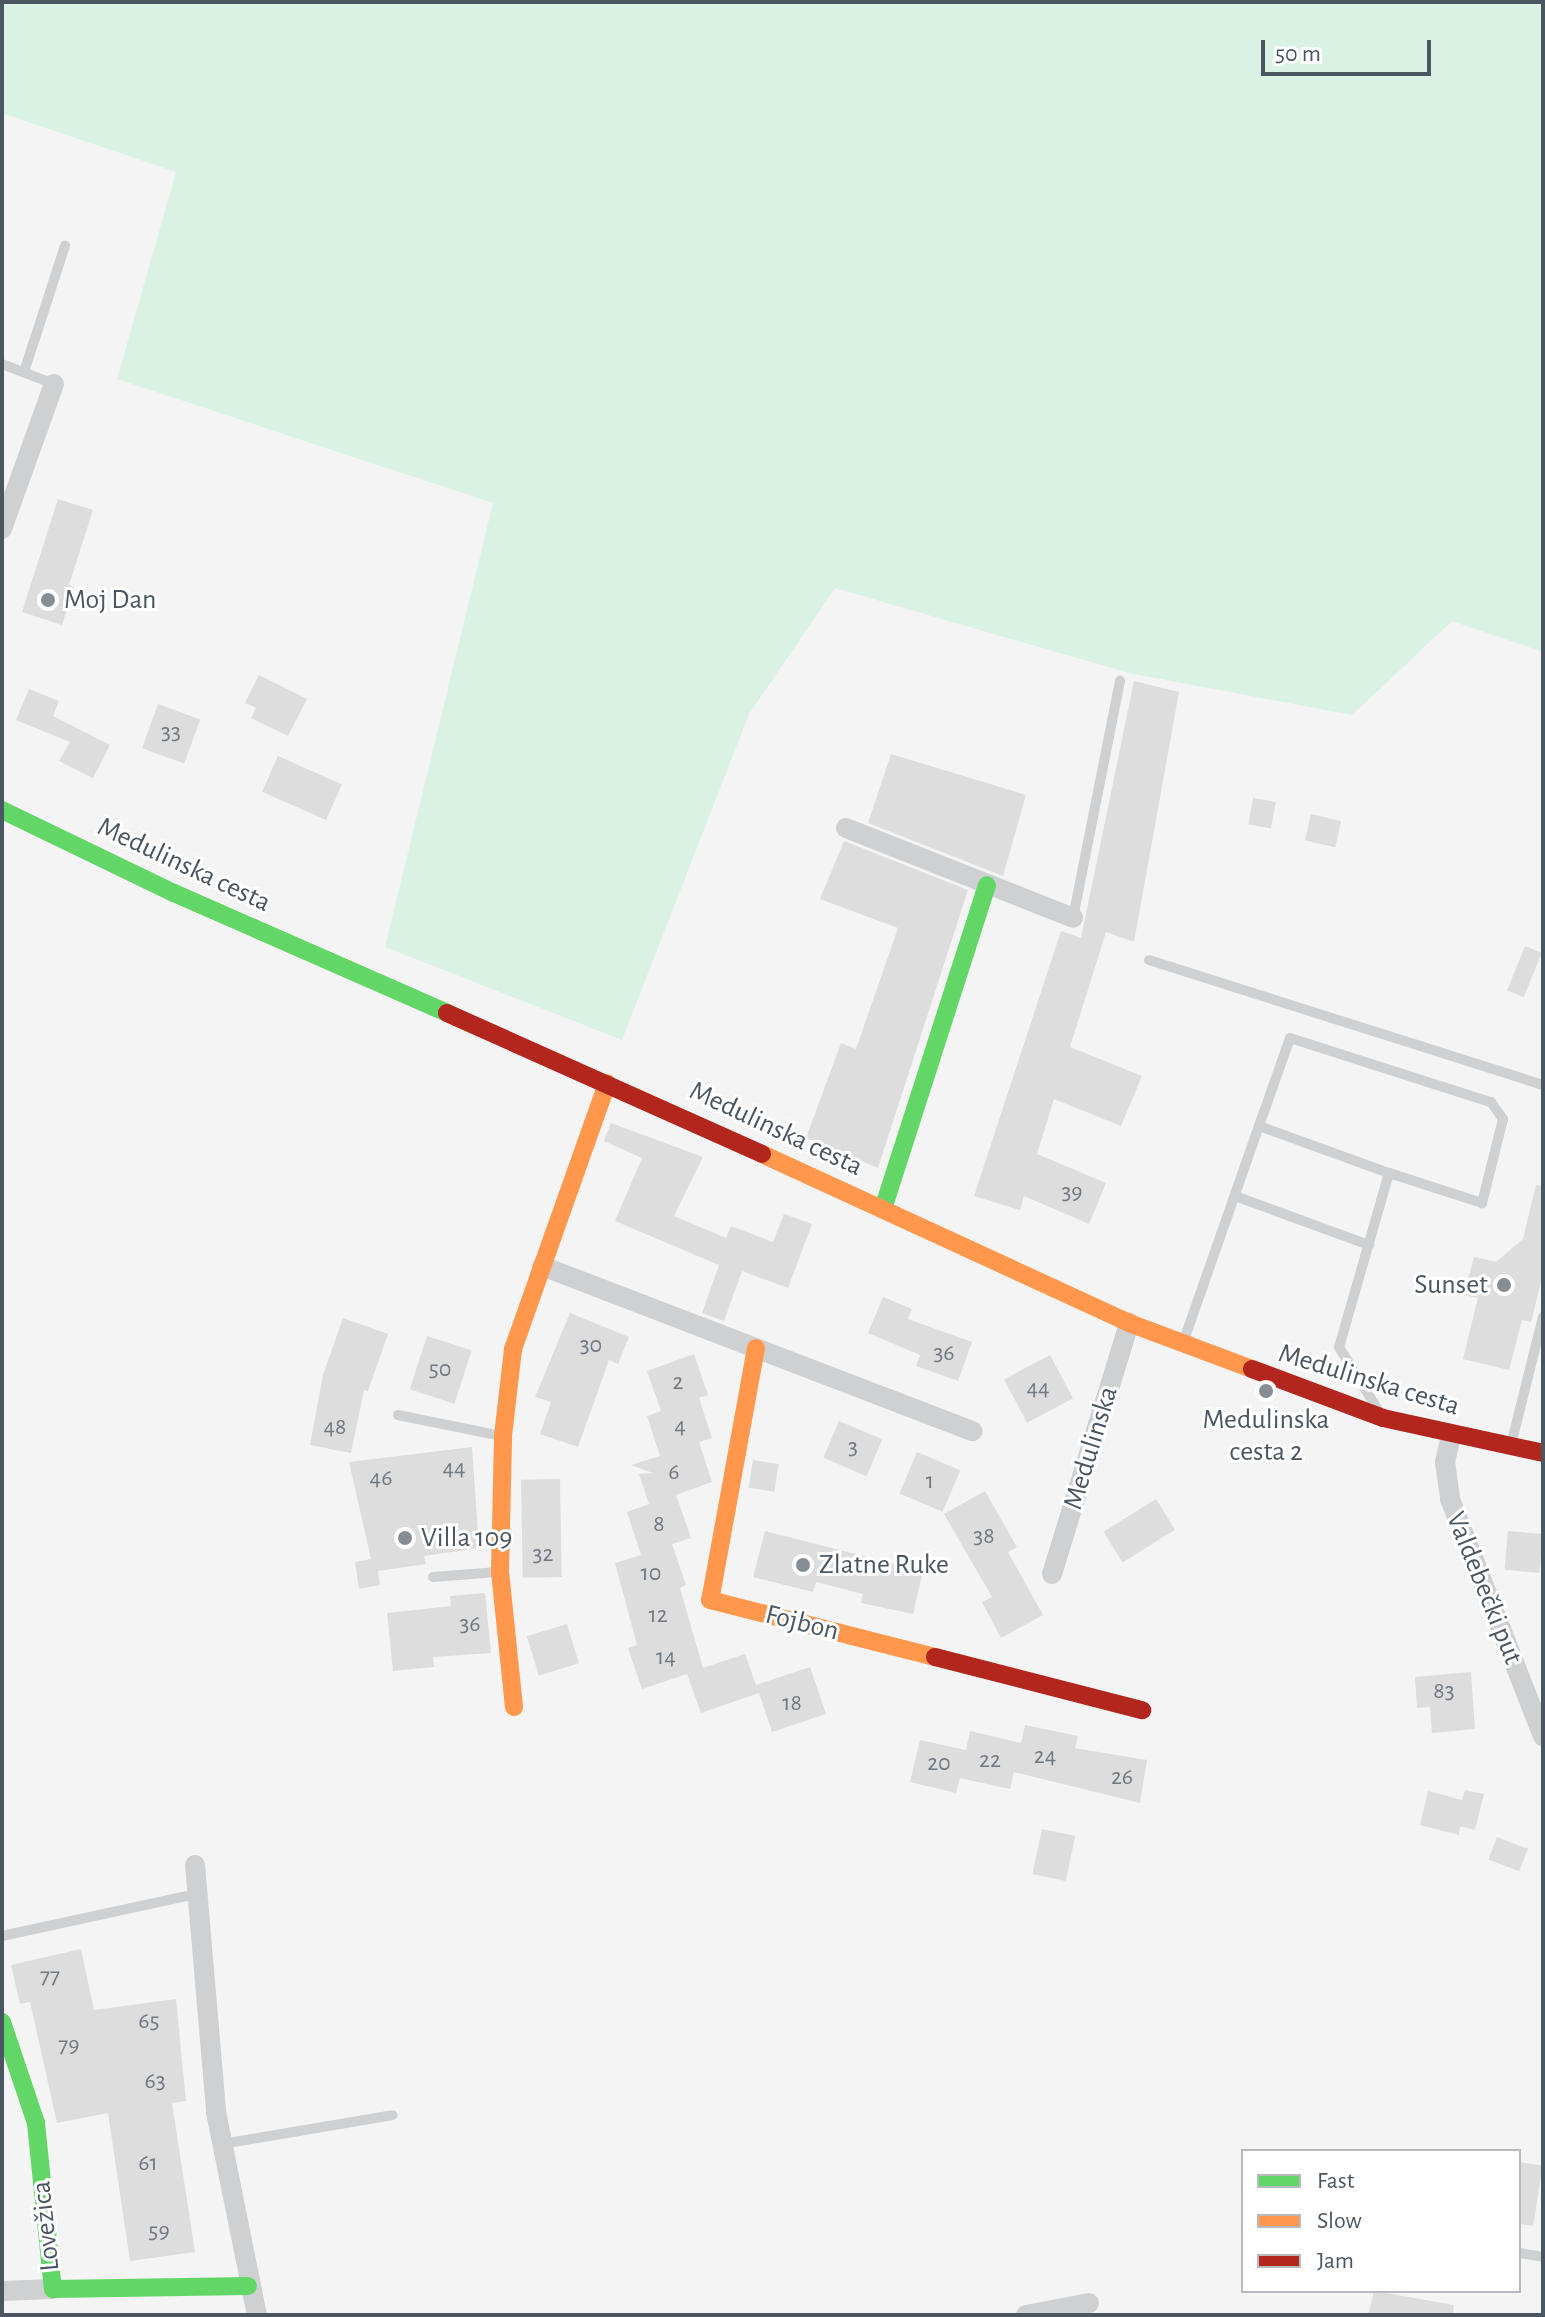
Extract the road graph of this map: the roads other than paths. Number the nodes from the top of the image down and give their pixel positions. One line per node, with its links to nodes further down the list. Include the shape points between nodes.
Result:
1 (65, 246): 3 (lane)
2 (2, 364): 3 (lane)
3 (24, 372): 4 (lane)
4 (54, 384): 5 (street)
5 (2, 529)
6 (1120, 681): 10 (lane)
7 (2, 810): 12 (street, Medulinska cesta, via 174,893)
8 (846, 828): 9 (street)
9 (987, 885): 10 (street); 17 (street)
10 (1073, 918)
11 (1149, 960): 13 (lane)
12 (607, 1083): 17 (street, Medulinska cesta); 19 (street)
13 (1543, 1085)
14 (1259, 1126): 15 (lane); 15 (lane, via 1290,1038 1491,1102 1503,1119 1482,1203); 16 (lane)
15 (1389, 1173): 18 (lane)
16 (1235, 1196): 18 (lane); 22 (lane)
17 (883, 1209): 21 (street, Medulinska cesta)
18 (1369, 1245): 25 (lane, via 1339,1347)
19 (542, 1266): 23 (street); 27 (street, via 513,1349)
20 (1543, 1317): 29 (lane)
21 (1129, 1323): 22 (street, Medulinska cesta); 32 (street, Medulinska)
22 (1182, 1344): 25 (street, Medulinska cesta)
23 (756, 1348): 26 (street); 36 (street, Fojbon, via 710,1600)
24 (398, 1415): 27 (lane)
25 (1383, 1418): 28 (street, Medulinska cesta)
26 (972, 1431)
27 (503, 1436): 31 (street)
28 (1451, 1436): 29 (street, Medulinska cesta); 34 (street, Valdebečki put, via 1445,1462 1450,1499)
29 (1511, 1447): 30 (street, Medulinska cesta)
30 (1543, 1453)
31 (500, 1572): 33 (lane); 35 (street)
32 (1052, 1574)
33 (433, 1577)
34 (1536, 1704): 37 (street, Valdebečki put)
35 (514, 1707)
36 (1142, 1710)
37 (1543, 1736)
38 (195, 1865): 39 (street)
39 (197, 1894): 40 (lane); 43 (street)
40 (2, 1936)
41 (2, 2022): 47 (street, Lovežica, via 36,2123)
42 (393, 2115): 43 (lane)
43 (222, 2144): 46 (street)
44 (1521, 2253): 45 (lane)
45 (1543, 2257)
46 (248, 2286): 47 (street, Lovežica); 50 (street)
47 (53, 2289): 48 (street)
48 (2, 2291)
49 (1089, 2303): 51 (street)
50 (257, 2315)
51 (1026, 2315)

